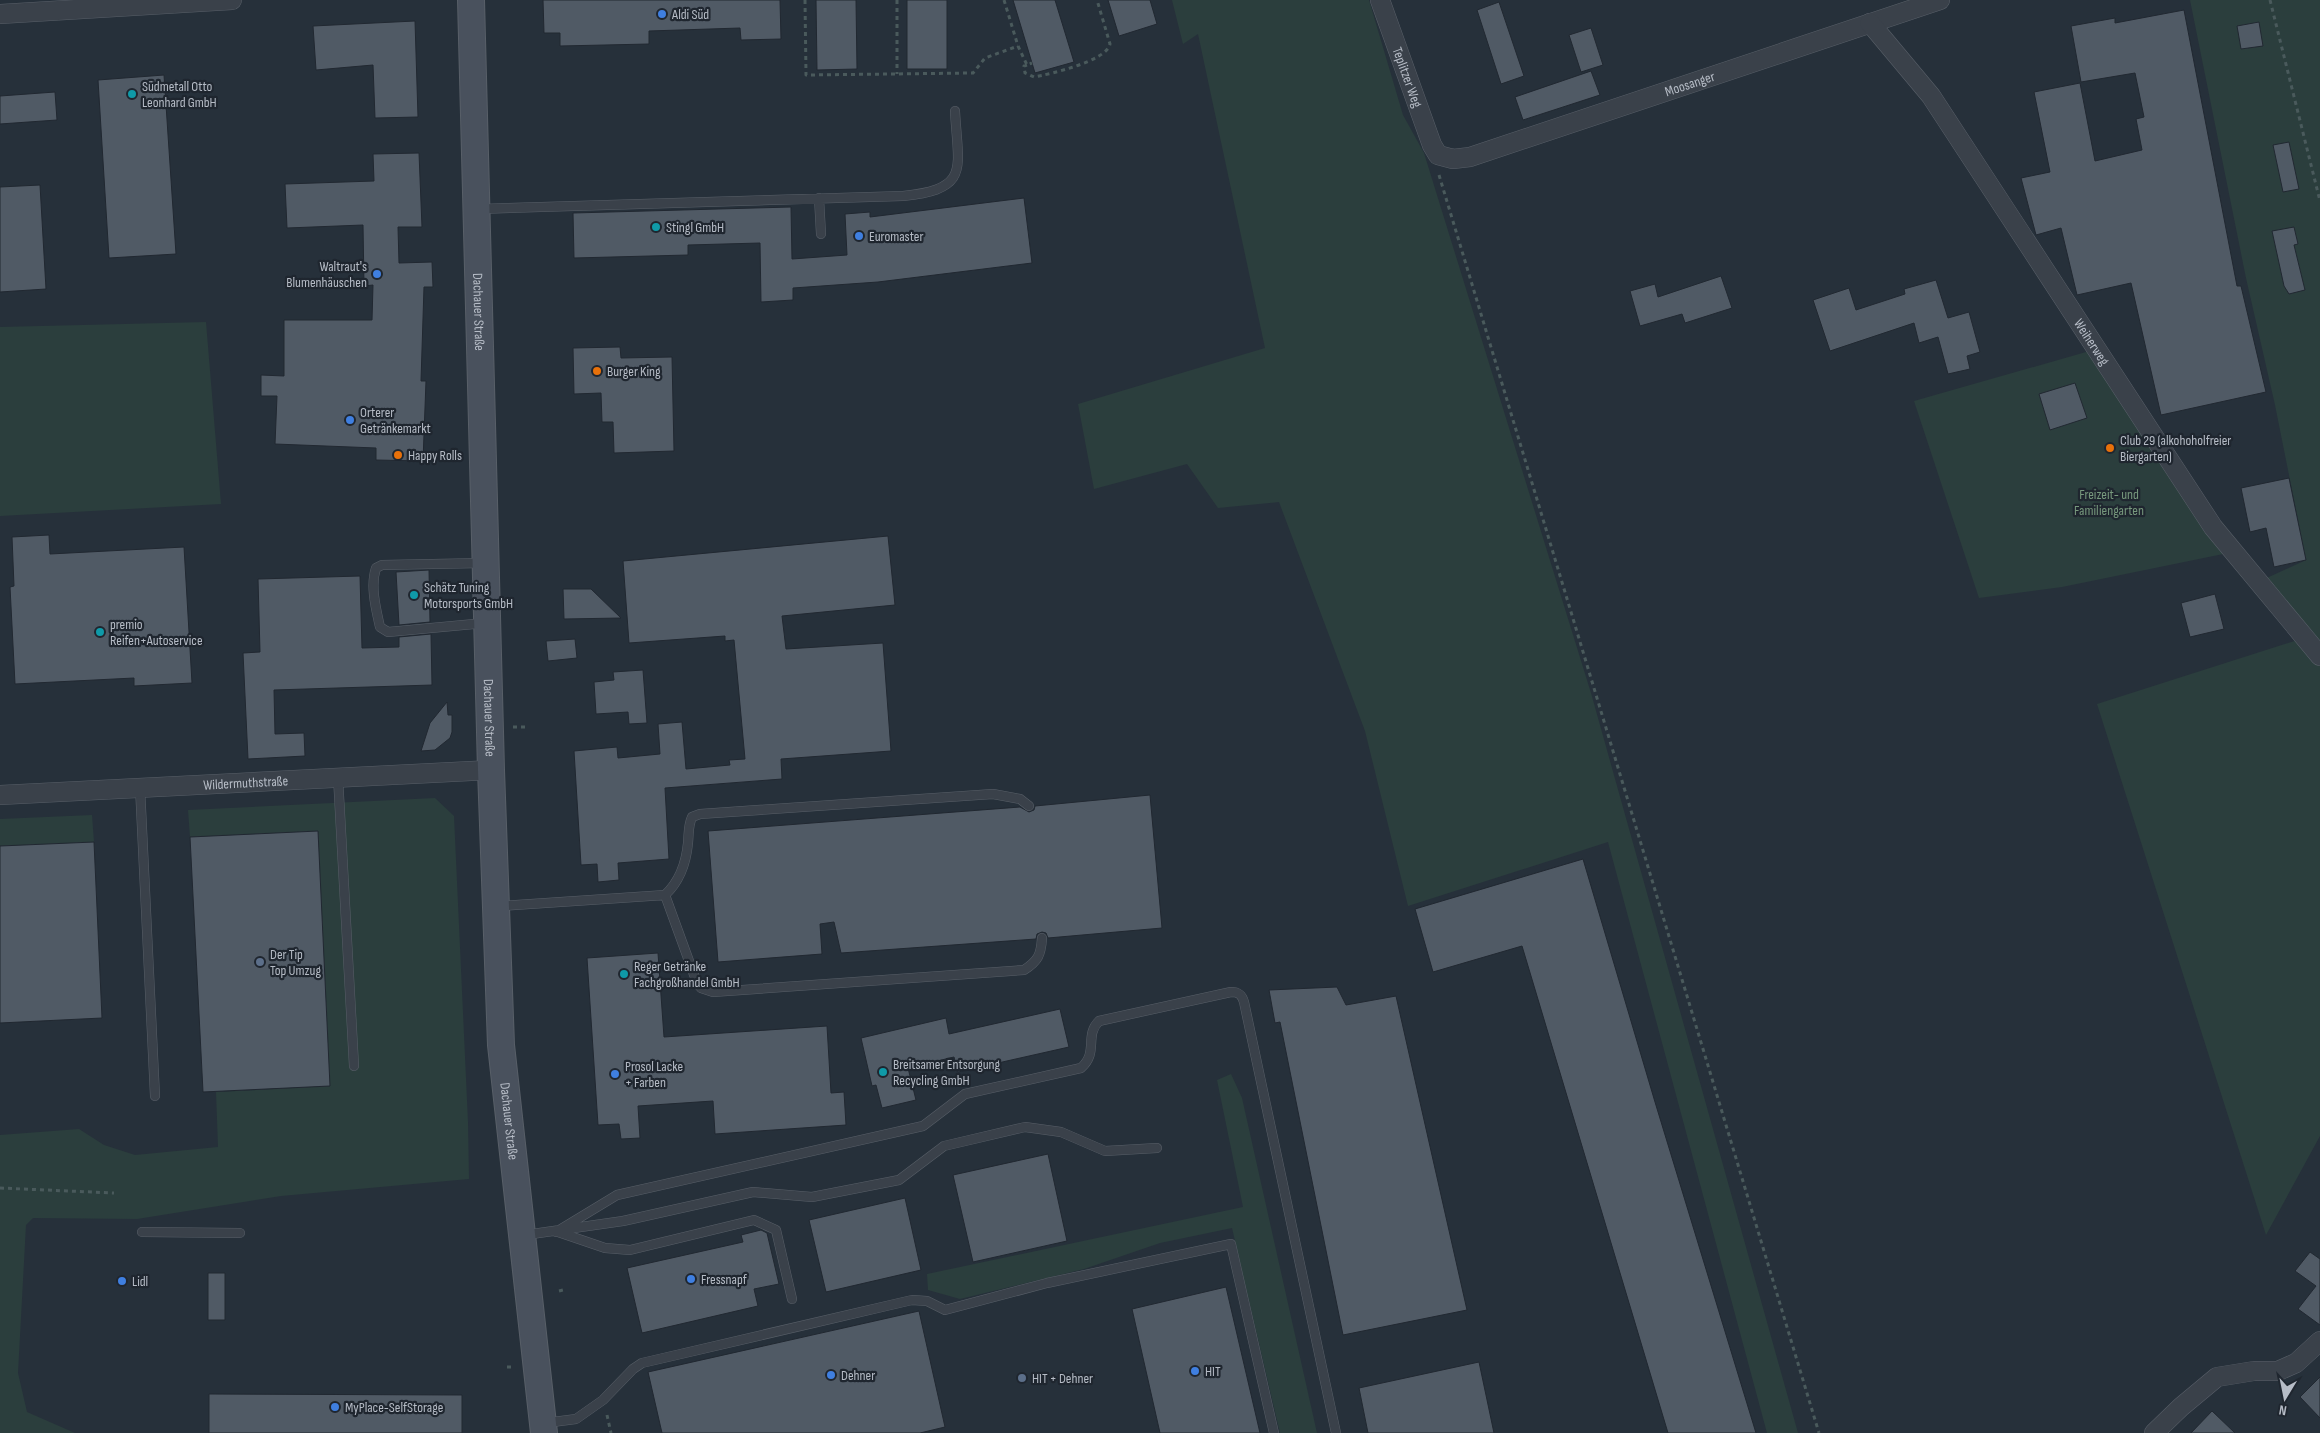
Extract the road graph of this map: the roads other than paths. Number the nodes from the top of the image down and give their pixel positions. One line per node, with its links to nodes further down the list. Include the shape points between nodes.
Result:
1 (232, 0): 5 (street)
2 (471, 0): 10 (main road, Dachauer Straße)
3 (1380, 0): 8 (street, Teplitzer Weg)
4 (1940, 0): 6 (street, Moosanger)
5 (0, 14)
6 (1870, 23): 8 (street, Moosanger, via 1470,157 1453,159); 14 (street, Weiherweg, via 1931,96 2213,527)
7 (956, 111): 9 (lane, via 958,159 956,176 950,184 936,191 912,195)
8 (1438, 155)
9 (819, 198): 10 (lane); 11 (lane)
10 (476, 209): 12 (main road, Dachauer Straße)
11 (821, 234)
12 (487, 563): 13 (main road, Dachauer Straße); 13 (lane, via 382,565 376,568 374,575 380,627 388,632)
13 (488, 623): 15 (main road, Dachauer Straße)
14 (2320, 656)
15 (491, 770): 16 (street, Wildermuthstraße); 21 (main road, Dachauer Straße)
16 (338, 777): 17 (street, Wildermuthstraße); 23 (lane)
17 (140, 787): 18 (street, Wildermuthstraße); 24 (lane)
18 (0, 795)
19 (1029, 806): 20 (lane, via 1020,799 992,794 700,814 692,817 684,866 675,886)
20 (665, 896): 21 (lane); 22 (lane, via 697,983 713,992 1024,970 1041,955)
21 (496, 907): 29 (main road, Dachauer Straße, via 501,1045)
22 (1042, 938)
23 (354, 1066)
24 (154, 1096)
25 (1157, 1148): 27 (lane, via 1105,1151 1061,1132 1025,1127 944,1146 899,1180 812,1197 753,1192 623,1222)
26 (142, 1232): 28 (lane)
27 (556, 1232): 29 (lane); 30 (lane, via 606,1248 630,1250 754,1220 776,1230); 34 (lane, via 617,1196 923,1126 965,1094 1081,1068 1092,1053 1092,1032 1098,1021 1237,992 1244,1002)
28 (240, 1233)
29 (522, 1236): 32 (main road, Dachauer Straße)
30 (792, 1299)
31 (2320, 1342): 35 (street, via 2296,1363 2278,1371 2217,1377)
32 (544, 1428): 33 (lane, via 576,1420 603,1400 642,1363 912,1300 927,1301 946,1310 1047,1283 1231,1244)
33 (1274, 1433)
34 (1336, 1433)
35 (2154, 1433)

